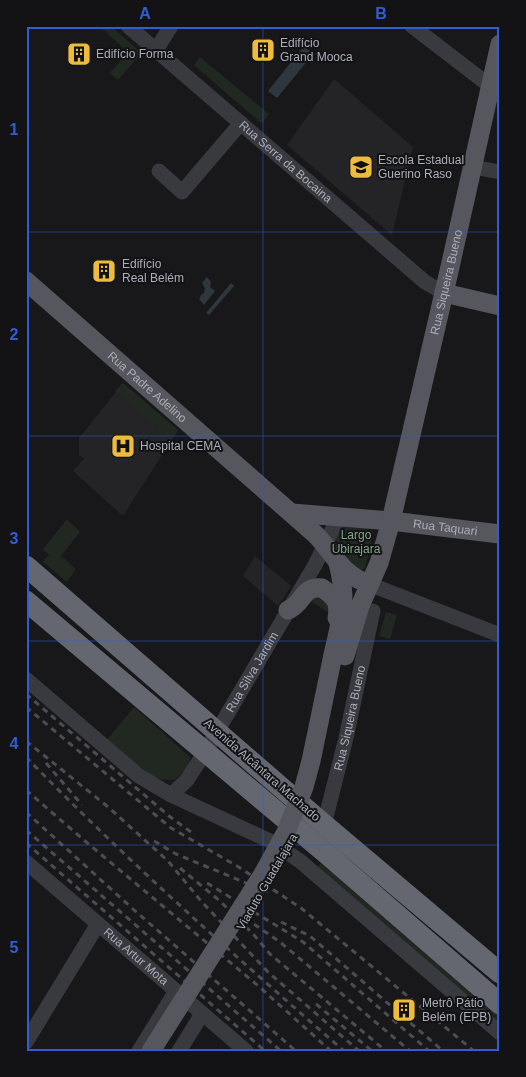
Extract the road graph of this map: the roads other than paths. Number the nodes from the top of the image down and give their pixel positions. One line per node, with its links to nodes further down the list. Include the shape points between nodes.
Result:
1 (128, 26): 5 (street, Rua Serra da Bocaina)
2 (171, 26): 5 (street)
3 (412, 26): 6 (street)
4 (500, 44): 6 (main road, Rua Siqueira Bueno)
5 (156, 50): 7 (street, Rua Serra da Bocaina)
6 (490, 86): 8 (main road, Rua Siqueira Bueno)
7 (241, 123): 9 (street, via 182,192); 12 (street, Rua Serra da Bocaina, via 425,282)
8 (473, 167): 10 (street); 12 (main road, Rua Siqueira Bueno)
9 (158, 171)
10 (500, 172)
11 (27, 284): 14 (main road, Rua Padre Adelino)
12 (444, 293): 13 (main road); 16 (main road, Rua Siqueira Bueno)
13 (500, 306)
14 (292, 513): 15 (main road); 18 (main road)
15 (339, 516): 16 (main road); 18 (street)
16 (391, 521): 17 (main road, Rua Taquari); 20 (main road)
17 (500, 534)
18 (326, 545): 19 (main road); 25 (street, Rua Silva Jardim)
19 (338, 562): 22 (main road, via 354,578); 27 (main road, Viaduto Guadalajara, via 344,588)
20 (379, 563): 22 (main road); 23 (street, via 385,580)
21 (26, 566): 31 (highway, Avenida Alcântara Machado)
22 (369, 584): 23 (street); 29 (main road, Viaduto Guadalajara)
23 (398, 595): 28 (street)
24 (26, 601): 32 (highway, Avenida Alcântara Machado)
25 (288, 610): 27 (main road, via 295,607 310,589 322,588 338,602 337,620); 31 (street, Rua Silva Jardim)
26 (373, 611): 34 (street, Rua Siqueira Bueno)
27 (340, 625): 29 (main road, Viaduto Guadalajara)
28 (500, 635)
29 (339, 656): 44 (main road, Viaduto Guadalajara, bridge, via 304,786 286,832); 45 (main road, Viaduto Guadalajara, via 315,783 302,818 270,882)
30 (26, 679): 33 (street, via 121,762)
31 (217, 730): 32 (street, Rua Silva Jardim); 34 (highway, Avenida Alcântara Machado)
32 (205, 752): 33 (street, Rua Silva Jardim, via 187,780); 39 (highway, Avenida Alcântara Machado)
33 (171, 795): 41 (street, via 270,842 300,861)
34 (324, 825): 37 (highway, Avenida Alcântara Machado)
35 (26, 862): 36 (street, Rua Artur Mota)
36 (98, 924): 38 (street, Rua Artur Mota); 42 (street)
37 (500, 973)
38 (176, 991): 40 (street, Rua Artur Mota); 43 (street)
39 (500, 1004)
40 (202, 1014): 46 (street); 47 (street, Rua Artur Mota)
41 (500, 1033)
42 (26, 1042)
43 (139, 1051)
44 (151, 1051)
45 (165, 1051)
46 (179, 1051)
47 (246, 1051)

